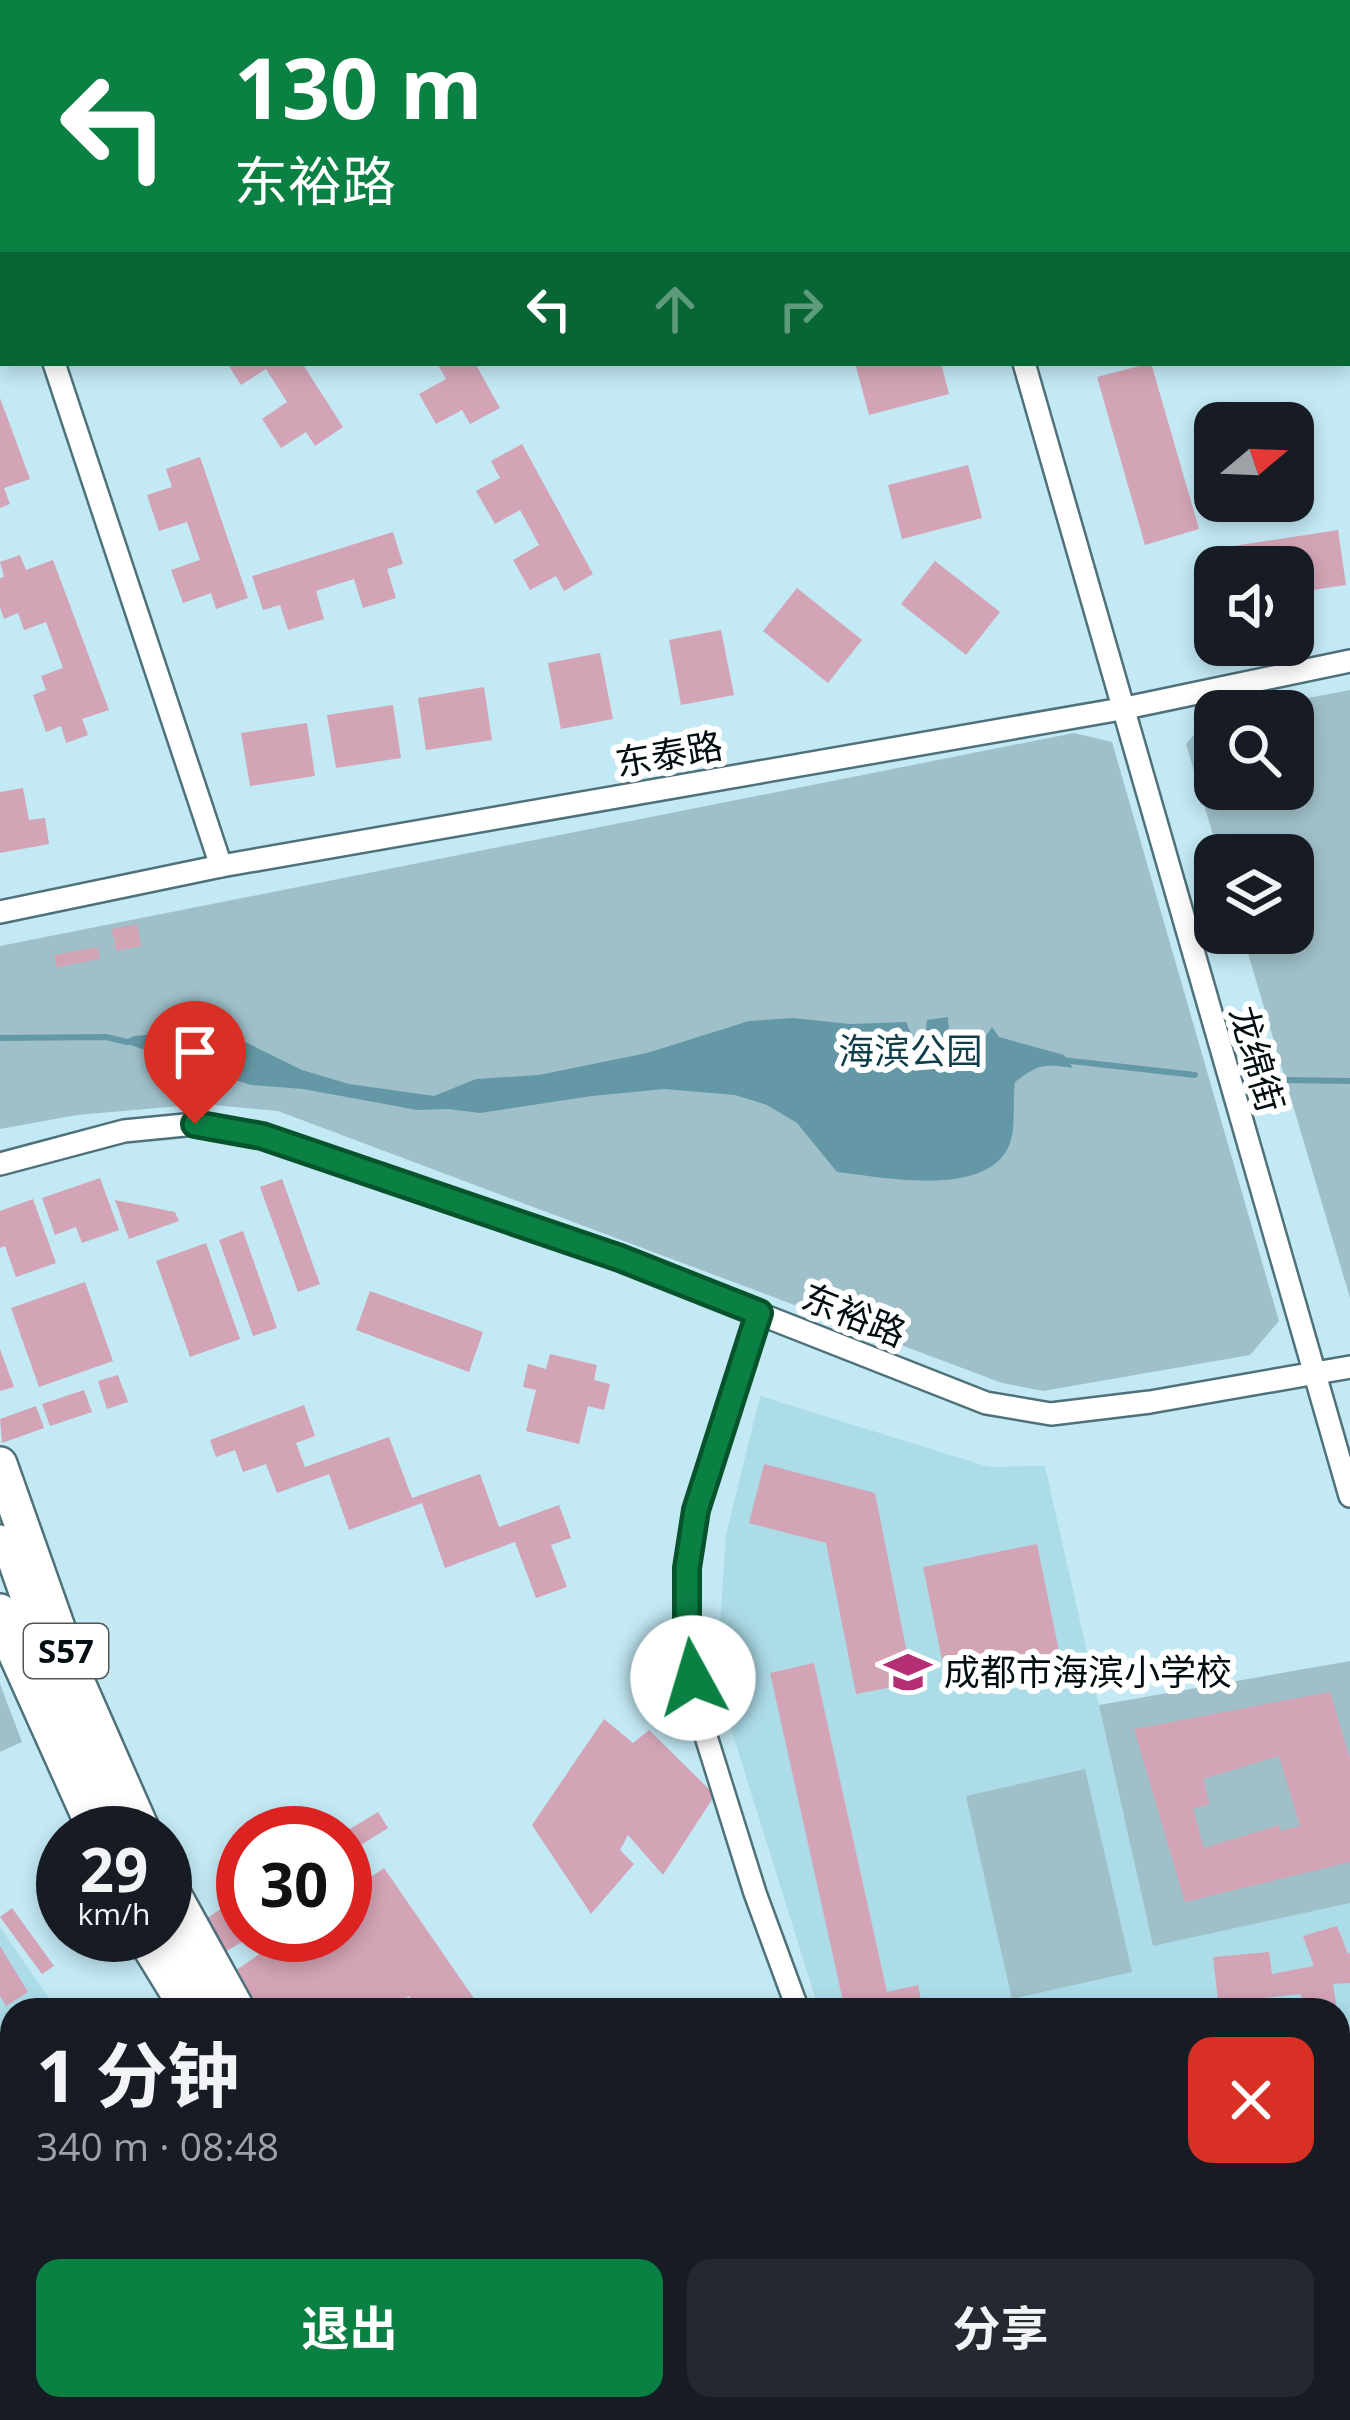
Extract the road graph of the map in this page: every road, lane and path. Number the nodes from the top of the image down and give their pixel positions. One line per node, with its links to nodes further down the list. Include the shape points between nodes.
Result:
1 (55, 366): 5 (street)
2 (1025, 366): 4 (street, 龙绵街)
3 (1350, 662): 4 (street, 东泰路)
4 (1121, 709): 5 (street, 东泰路); 10 (street, 龙绵街)
5 (221, 866): 6 (street, 东泰路)
6 (0, 911)
7 (0, 1164): 8 (street, 东裕路, via 124,1131 195,1124 262,1136)
8 (759, 1313): 10 (street, 东裕路, via 986,1403 1052,1414); 24 (street, via 696,1510 687,1643 699,1714)
9 (1350, 1367): 10 (street, 东裕路)
10 (1314, 1373): 12 (street, 龙绵街)
11 (0, 1464): 17 (highway, S57, via 75,1676)
12 (1350, 1496)
13 (0, 1536): 16 (street)
14 (0, 1611): 15 (highway, S57)
15 (84, 1806)
16 (108, 1806)
17 (132, 1806)
18 (192, 1927): 23 (highway)
19 (159, 1962): 21 (highway)
20 (186, 1962): 22 (street)
21 (181, 1998)
22 (207, 1998)
23 (231, 1998)
24 (794, 1998)

